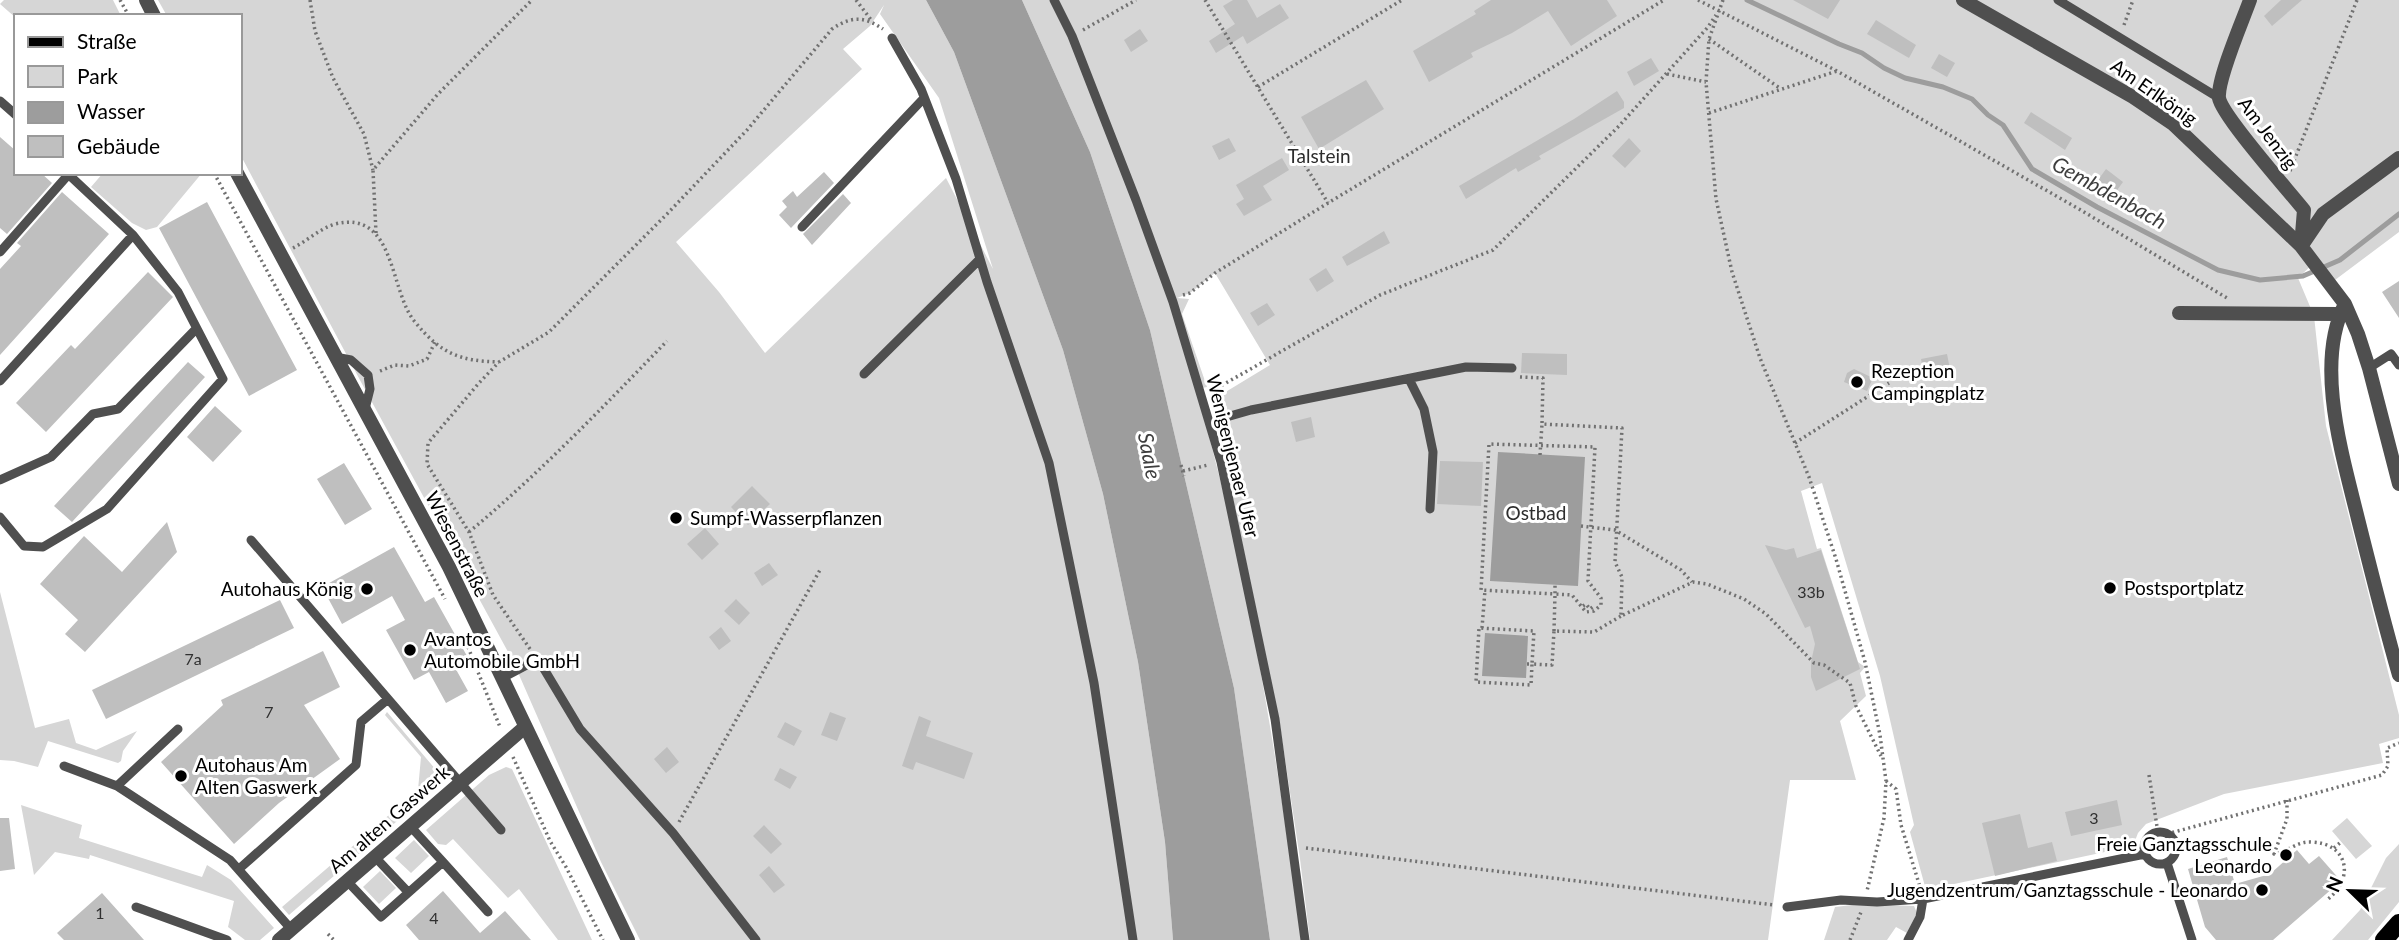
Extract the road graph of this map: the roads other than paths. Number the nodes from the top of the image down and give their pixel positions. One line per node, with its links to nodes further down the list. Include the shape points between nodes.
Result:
1 (1054, 0): 65 (lane, Wenigenjenaer Ufer, via 1141,213 1221,462 1275,719)
2 (1963, 0): 16 (street, Am Erlkönig, via 2174,124)
3 (2058, 0): 7 (lane)
4 (2250, 0): 7 (street, Am Jenzig)
5 (892, 38): 6 (lane)
6 (924, 98): 14 (lane); 18 (lane, via 956,179)
7 (2219, 98): 16 (street, Am Jenzig, via 2229,118 2304,210)
8 (0, 101): 9 (lane)
9 (14, 113)
10 (2399, 158): 16 (street, via 2323,215)
11 (67, 175): 17 (lane)
12 (69, 175): 15 (lane)
13 (238, 175): 23 (street, Wiesenstraße)
14 (802, 227)
15 (133, 235): 21 (lane, via 178,292); 29 (lane)
16 (2301, 246): 19 (street, Am Erlkönig, via 2331,283)
17 (0, 253)
18 (980, 259): 27 (lane); 64 (lane, via 1049,463 1094,683)
19 (2342, 309): 20 (street); 26 (street); 37 (street, via 2332,354 2335,425)
20 (2179, 313)
21 (196, 329): 32 (lane, via 118,409 93,414 51,457); 35 (lane, via 223,379 107,509 43,547 24,546)
22 (2395, 352): 24 (lane); 26 (lane)
23 (335, 356): 30 (street, Wiesenstraße); 30 (lane, via 351,360 368,375)
24 (2399, 365)
25 (1512, 368): 28 (lane, via 1466,367)
26 (2369, 368): 33 (street)
27 (864, 374)
28 (1409, 379): 31 (lane); 34 (lane, via 1424,409 1433,452)
29 (0, 381)
30 (365, 410): 38 (street, Wiesenstraße)
31 (1223, 418)
32 (0, 480)
33 (2399, 484)
34 (1430, 509)
35 (0, 517)
36 (251, 540): 39 (lane)
37 (2399, 675)
38 (502, 678): 40 (street, Wiesenstraße); 63 (lane, via 538,659 580,729 673,833)
39 (388, 699): 43 (lane); 51 (lane, via 361,722 356,765)
40 (525, 727): 43 (street, Am alten Gaswerk); 62 (street, Wiesenstraße)
41 (178, 729): 44 (lane)
42 (64, 766): 44 (lane)
43 (459, 783): 45 (street, Am alten Gaswerk); 46 (lane)
44 (117, 786): 51 (lane)
45 (410, 826): 48 (street, Am alten Gaswerk); 49 (lane)
46 (501, 830)
47 (2145, 854): 50 (lane, via 2154,863); 50 (lane, via 2149,836 2162,833 2172,837 2175,854); 54 (lane)
48 (375, 857): 52 (street, Am alten Gaswerk); 53 (lane)
49 (443, 862): 53 (lane); 57 (lane)
50 (2167, 863): 67 (lane)
51 (239, 869): 59 (lane)
52 (346, 881): 53 (lane, via 381,917); 59 (street, Am alten Gaswerk)
53 (408, 892)
54 (1923, 899): 56 (lane, via 1841,900); 66 (lane)
55 (136, 907): 60 (lane)
56 (1787, 907)
57 (488, 912)
58 (2399, 923): 68 (main road)
59 (292, 929): 61 (street, Am alten Gaswerk)
60 (221, 939)
61 (279, 940)
62 (628, 940)
63 (756, 940)
64 (1133, 940)
65 (1305, 940)
66 (1908, 940)
67 (2192, 940)
68 (2384, 940)

